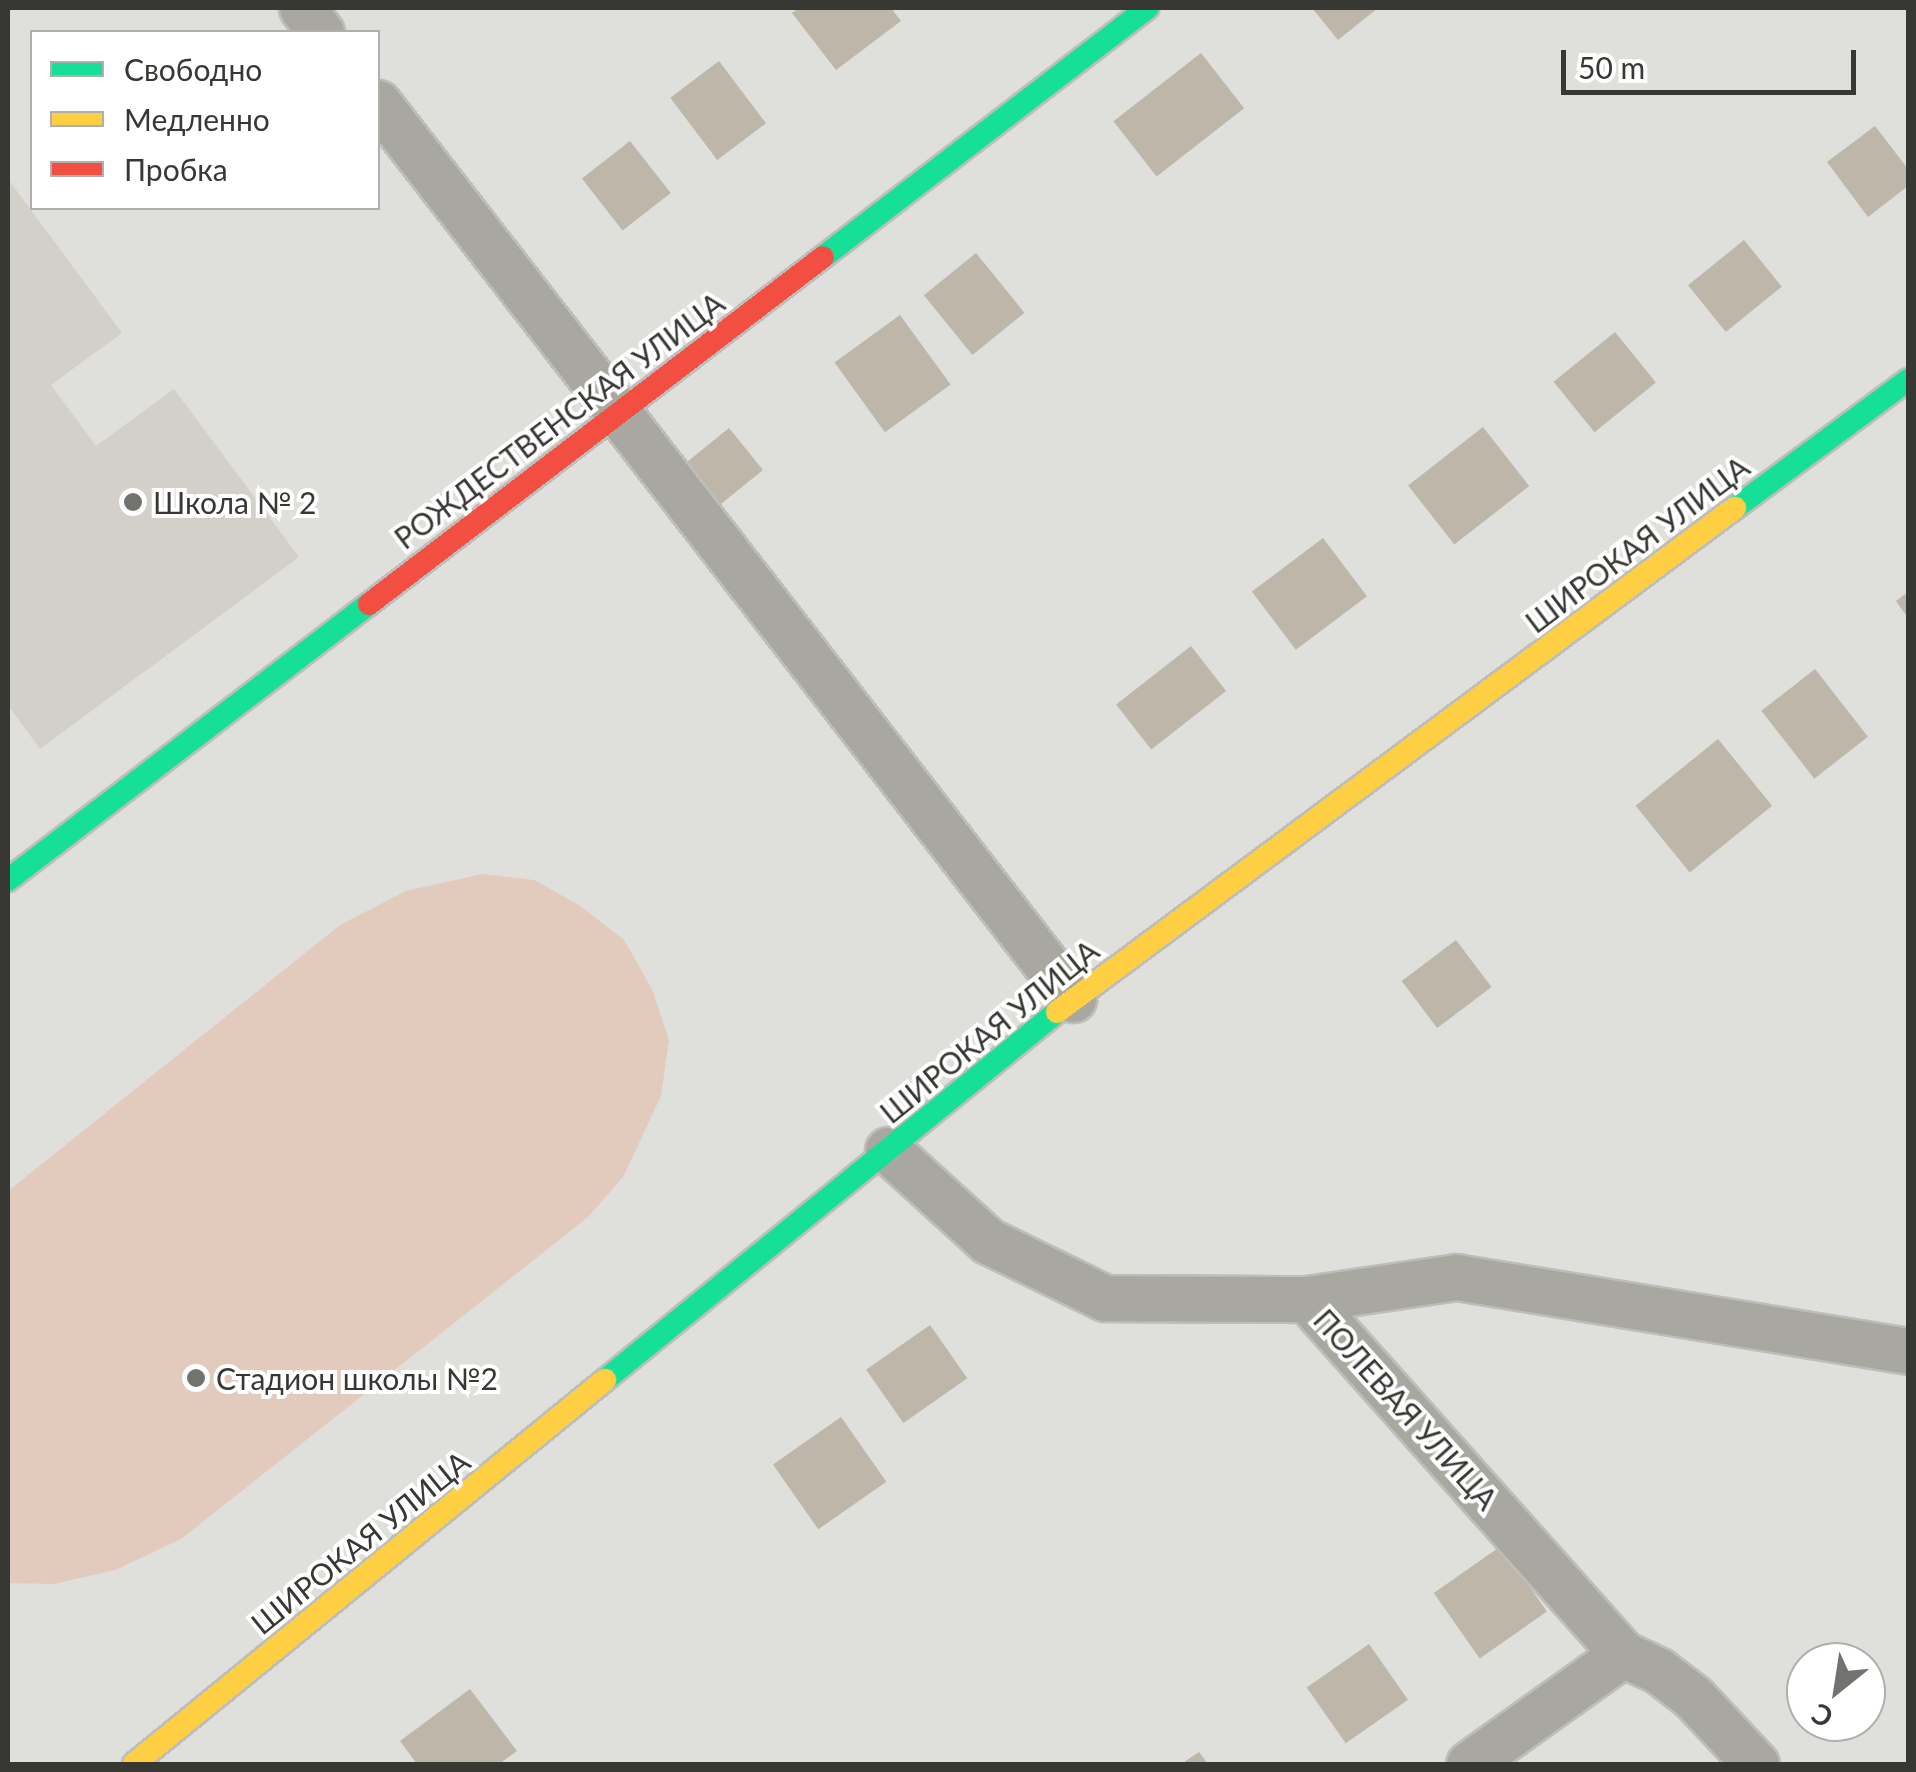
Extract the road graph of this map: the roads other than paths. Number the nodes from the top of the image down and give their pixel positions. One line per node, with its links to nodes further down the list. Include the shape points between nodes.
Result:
1 (302, 8): 3 (street)
2 (1148, 8): 6 (street, РОЖДЕСТВЕНСКАЯ УЛИЦА)
3 (320, 30)
4 (380, 107): 6 (street)
5 (1908, 380): 8 (street, ШИРОКАЯ УЛИЦА)
6 (620, 411): 7 (street, РОЖДЕСТВЕНСКАЯ УЛИЦА); 8 (street)
7 (8, 880)
8 (1073, 1000): 9 (street, ШИРОКАЯ УЛИЦА)
9 (888, 1150): 10 (street, via 988,1241 1105,1298); 13 (street, ШИРОКАЯ УЛИЦА)
10 (1308, 1299): 11 (street, ПОЛЕВАЯ УЛИЦА, via 1456,1277); 12 (street, ПОЛЕВАЯ УЛИЦА)
11 (1908, 1350)
12 (1623, 1654): 14 (street); 15 (street, via 1693,1696)
13 (151, 1761)
14 (1469, 1764)
15 (1756, 1764)

